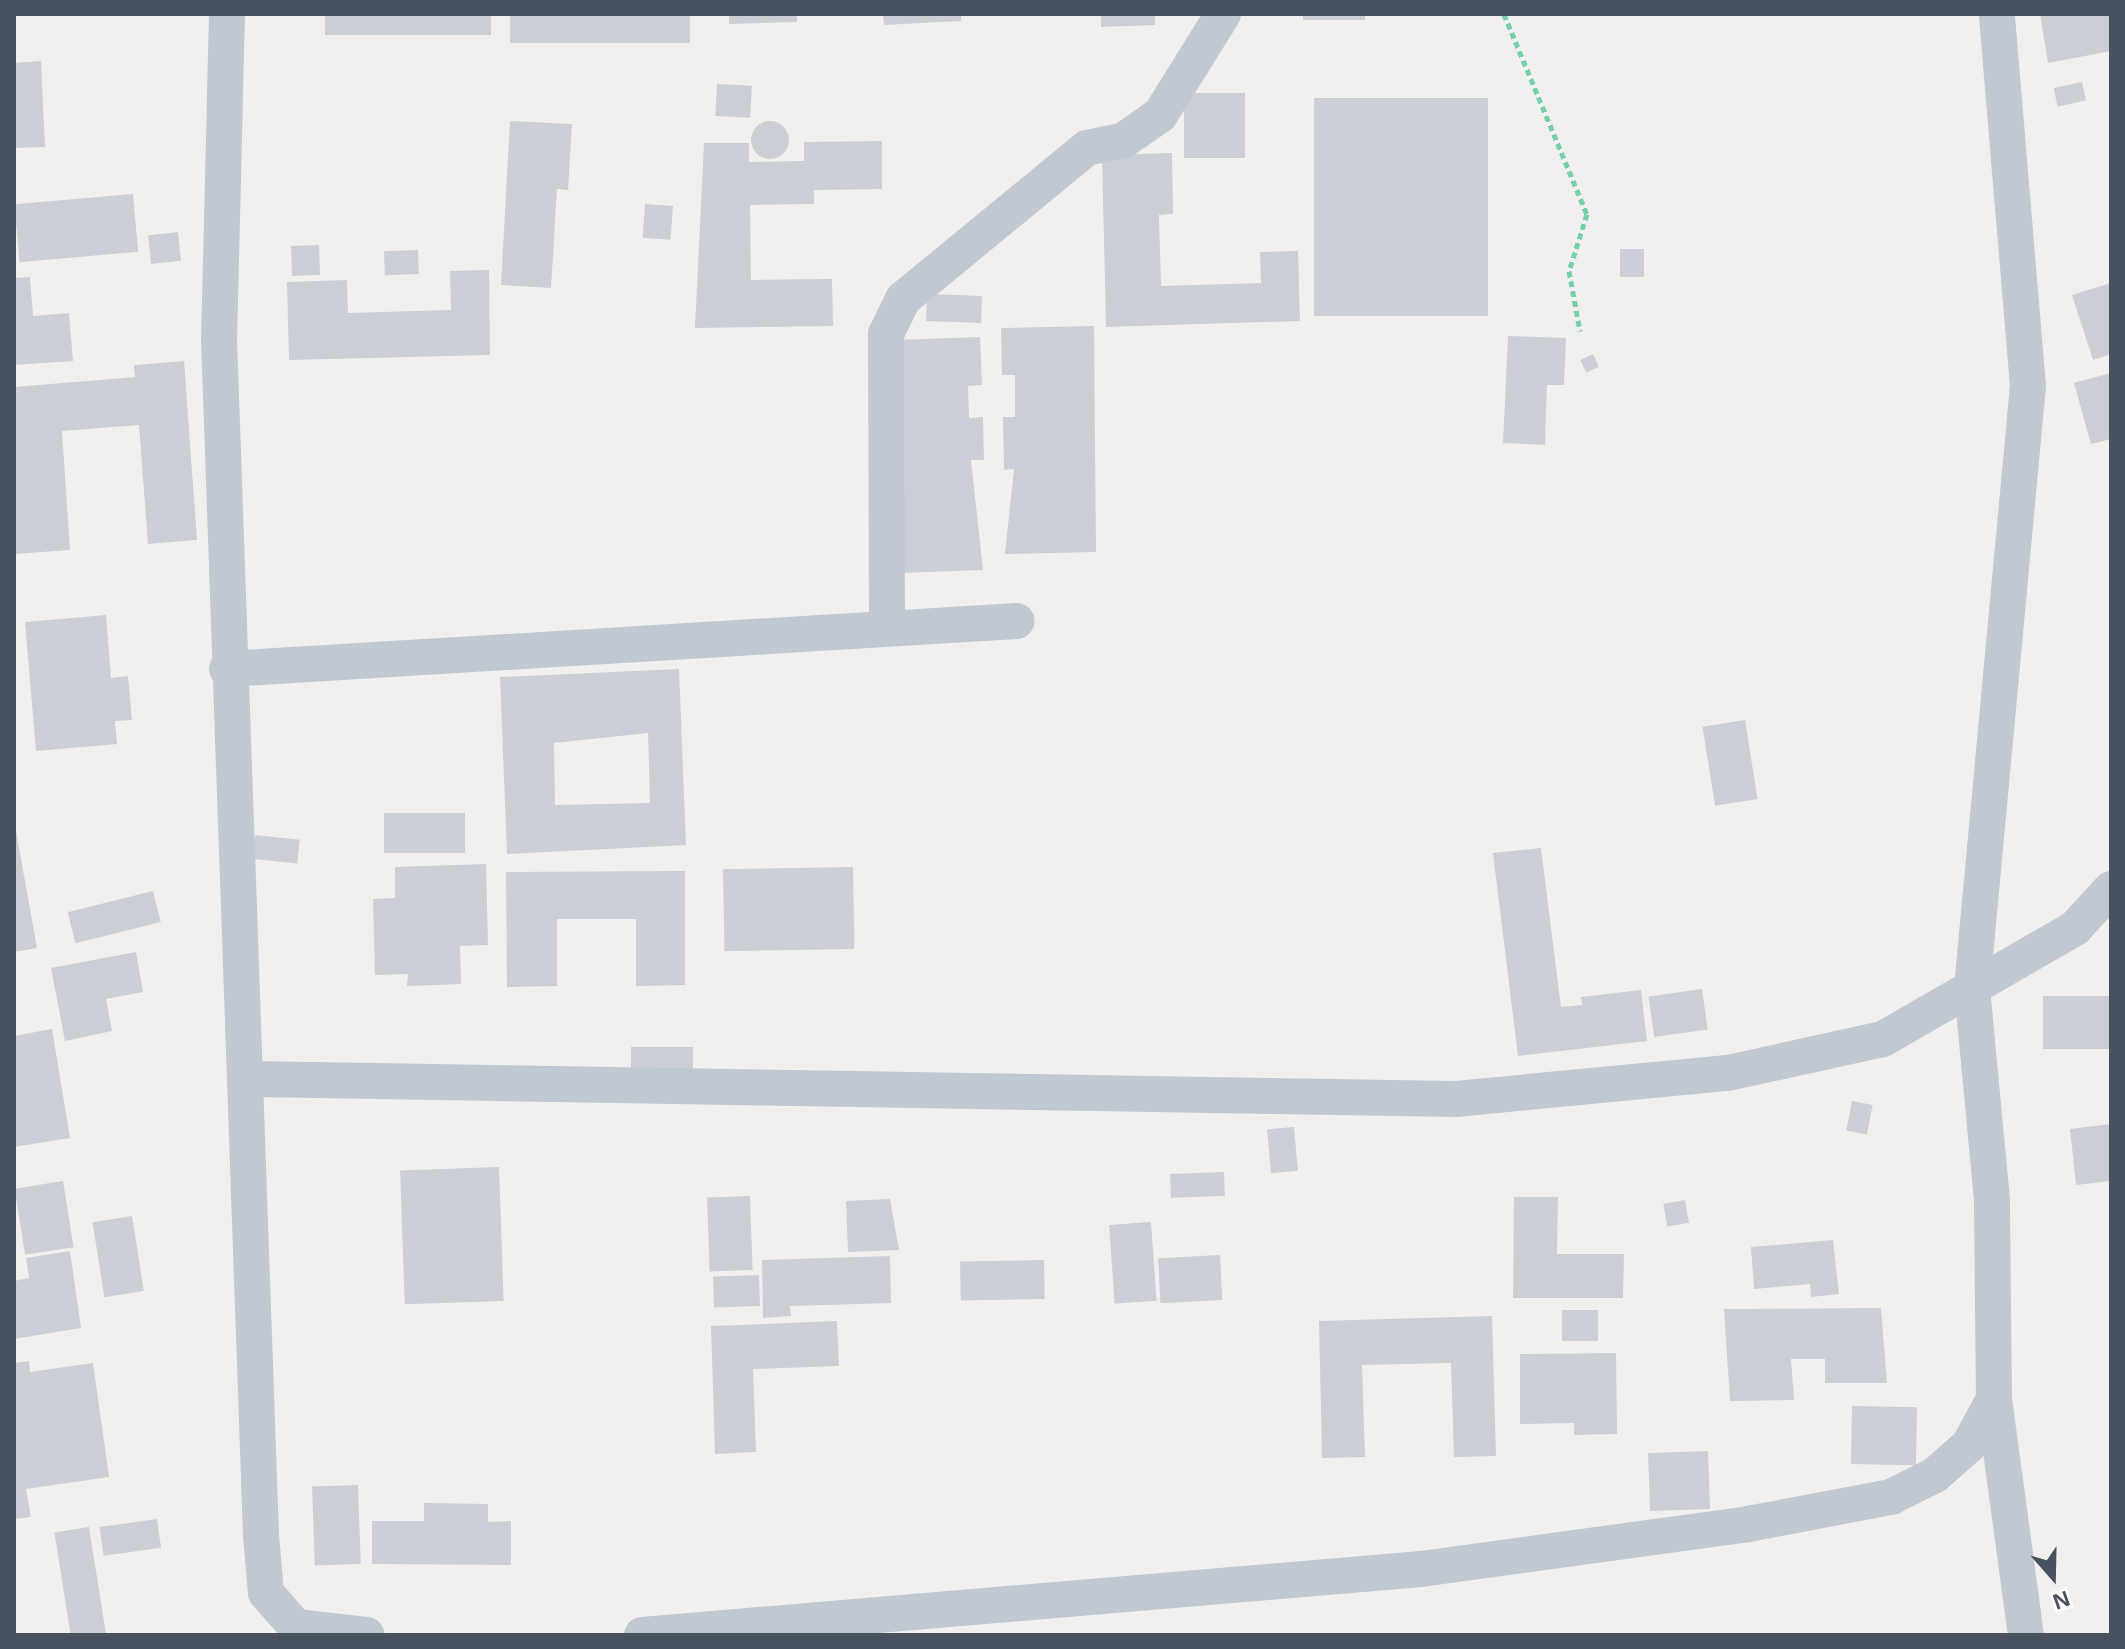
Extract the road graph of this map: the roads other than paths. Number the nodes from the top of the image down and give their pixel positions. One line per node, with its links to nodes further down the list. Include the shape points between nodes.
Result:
1 (227, 14): 6 (street, via 219,339)
2 (1223, 14): 5 (street, via 1160,115 1124,140 1087,148 903,299 886,334)
3 (1997, 14): 8 (street, via 2028,386)
4 (1017, 621): 5 (street)
5 (887, 628): 6 (street)
6 (227, 669): 9 (street)
7 (2111, 889): 8 (street, via 2075,928)
8 (1972, 988): 9 (street, via 1883,1039 1728,1073 1456,1099); 10 (street, via 1992,1200)
9 (247, 1079): 11 (street, via 266,1593 296,1627)
10 (1994, 1399): 12 (street, via 1969,1445 1935,1475 1891,1497 1748,1524 1421,1569); 13 (street)
11 (367, 1635)
12 (642, 1635)
13 (2026, 1635)

